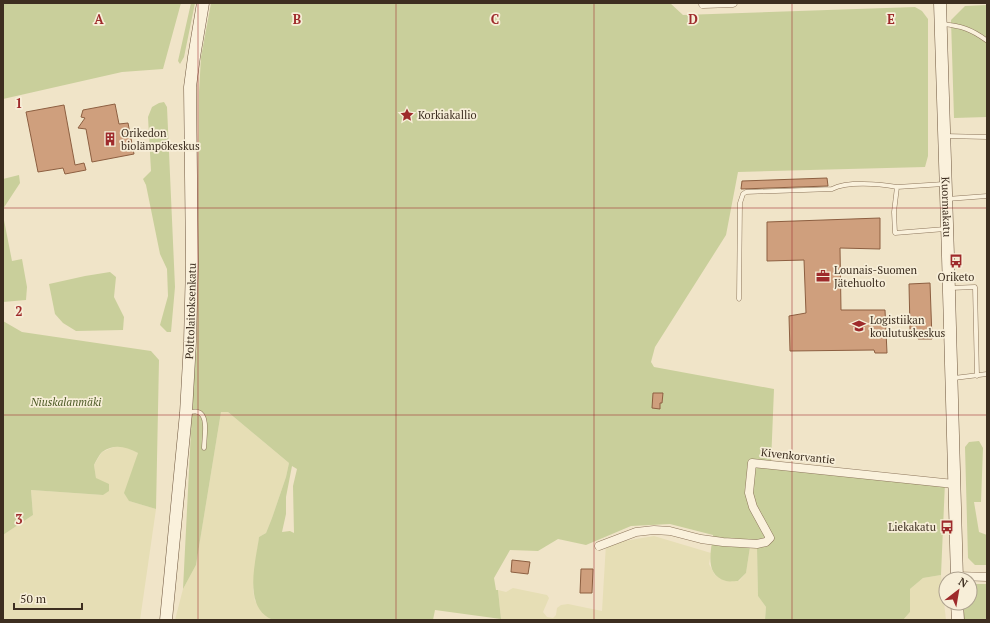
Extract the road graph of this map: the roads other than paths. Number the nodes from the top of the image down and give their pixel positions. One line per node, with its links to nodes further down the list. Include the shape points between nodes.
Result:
1 (203, 3): 19 (street, Polttolaitoksenkatu, via 190,87 192,270)
2 (733, 3): 4 (street)
3 (940, 3): 5 (street, Kuormakatu)
4 (703, 4)
5 (941, 24): 6 (lane, via 958,25); 7 (street, Kuormakatu)
6 (986, 40)
7 (944, 136): 8 (lane); 9 (street, Kuormakatu)
8 (987, 136)
9 (946, 183): 10 (lane); 12 (street, Kuormakatu)
10 (896, 187): 13 (lane, via 895,233); 15 (lane, via 840,185 832,189 742,194)
11 (987, 196): 12 (lane)
12 (946, 199): 13 (street, Kuormakatu)
13 (948, 228): 14 (street, Kuormakatu)
14 (949, 288): 17 (lane, via 975,287); 18 (street, Kuormakatu)
15 (739, 299)
16 (987, 374): 17 (lane)
17 (977, 376): 18 (lane)
18 (952, 378): 21 (street, Kuormakatu)
19 (186, 413): 20 (lane, via 197,412 205,420); 24 (street, Polttolaitoksenkatu)
20 (204, 448)
21 (954, 484): 22 (street, Kivenkorvantie, via 752,462 748,493 770,538 766,542 724,542 654,530 636,532); 23 (street, Kuormakatu)
22 (599, 546)
23 (957, 571)
24 (166, 620)

